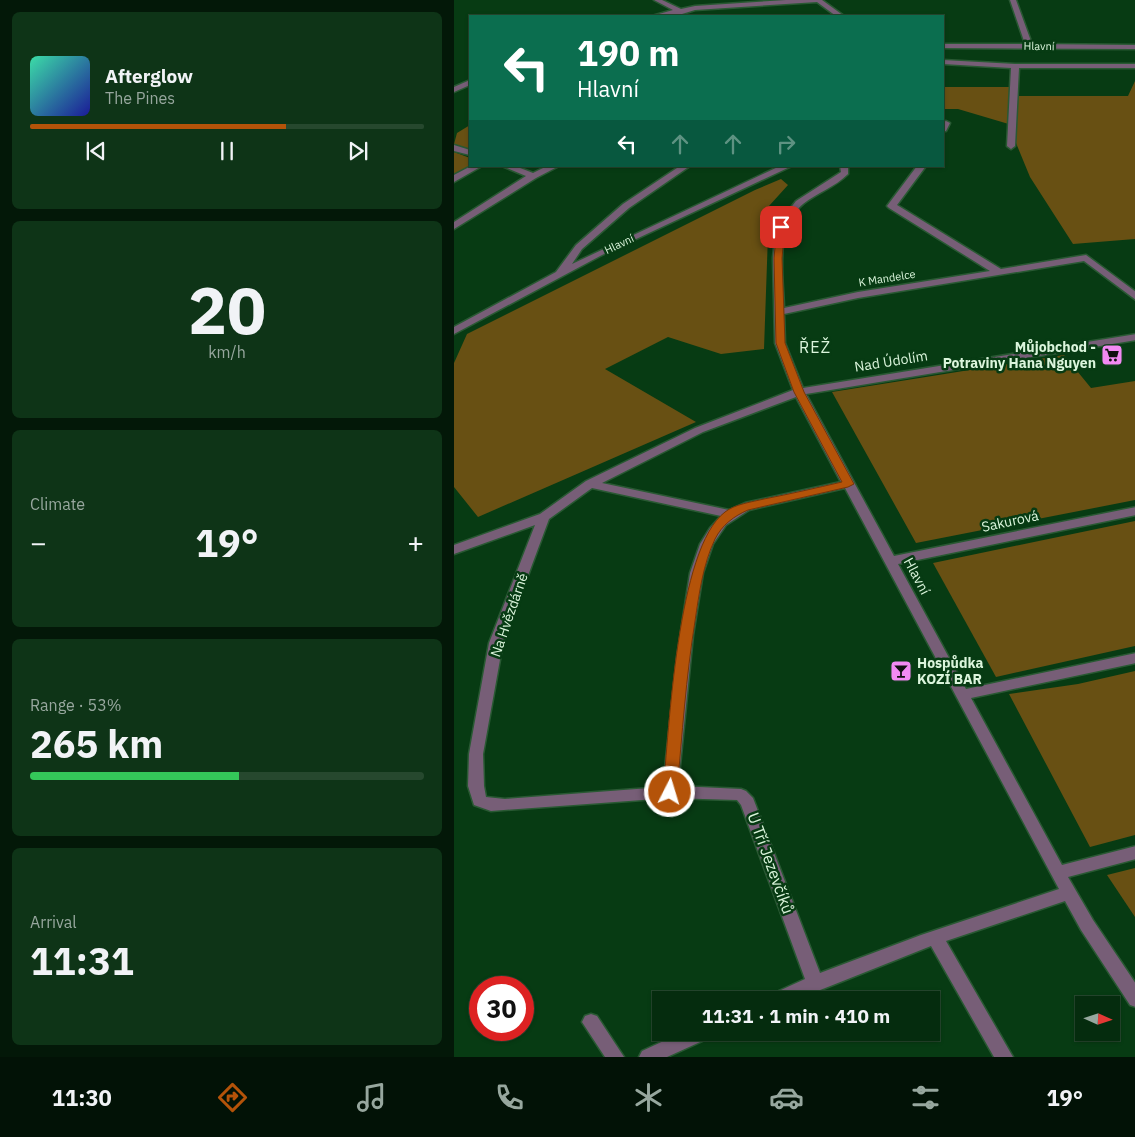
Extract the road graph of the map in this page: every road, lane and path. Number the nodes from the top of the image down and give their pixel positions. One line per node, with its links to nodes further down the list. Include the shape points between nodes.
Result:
1 (657, 0): 4 (street)
2 (818, 0): 4 (street); 7 (street)
3 (1013, 0): 9 (street)
4 (679, 11): 5 (street); 6 (street)
5 (659, 15)
6 (689, 15)
7 (839, 15)
8 (944, 46): 9 (street, Hlavní)
9 (1029, 46): 10 (street, Hlavní)
10 (1135, 47)
11 (944, 62): 12 (street)
12 (1015, 66): 13 (street); 16 (street)
13 (1135, 66)
14 (469, 82): 15 (street)
15 (454, 90)
16 (1011, 146)
17 (454, 148): 18 (street)
18 (469, 153)
19 (476, 167): 27 (street)
20 (509, 167): 26 (street)
21 (553, 167): 26 (street)
22 (684, 167): 30 (street, via 612,218 579,247)
23 (786, 167): 30 (street, Hlavní, via 599,253)
24 (844, 167): 32 (street, Hlavní, via 841,176 799,203 781,227)
25 (921, 167): 29 (street, via 892,206)
26 (533, 176): 28 (street)
27 (454, 179)
28 (454, 226)
29 (999, 272): 31 (street, K Mandelce, via 1086,258); 32 (street, K Mandelce, via 858,295)
30 (559, 275): 33 (street, Hlavní)
31 (1135, 297)
32 (779, 312): 35 (street, Hlavní, via 780,343)
33 (454, 331)
34 (1135, 337): 35 (street, Nad Údolím)
35 (799, 392): 36 (street, via 698,430); 37 (street, Hlavní)
36 (590, 484): 39 (street); 40 (street)
37 (848, 484): 39 (street, via 769,500); 42 (street, Hlavní)
38 (1135, 511): 42 (street, Sakurová)
39 (729, 514): 45 (street, via 710,536 693,591 682,659)
40 (544, 517): 41 (street); 46 (street, Na Hvězdárně, via 496,643 476,754)
41 (454, 550)
42 (891, 561): 44 (street, Hlavní)
43 (1135, 658): 44 (street)
44 (962, 696): 48 (street, Hlavní)
45 (670, 792): 46 (street, U Tří Jezevčíků, via 505,805); 51 (street, U Tří Jezevčíků, via 725,793 740,795 748,802)
46 (479, 801)
47 (1135, 852): 48 (street)
48 (1058, 874): 49 (street, Hlavní)
49 (1069, 893): 50 (street); 53 (street, Hlavní)
50 (935, 938): 51 (street); 58 (street)
51 (815, 983): 52 (street)
52 (797, 991)
53 (1135, 1000)
54 (590, 1022): 56 (street)
55 (683, 1041): 57 (street)
56 (615, 1057)
57 (648, 1057)
58 (1004, 1057)

